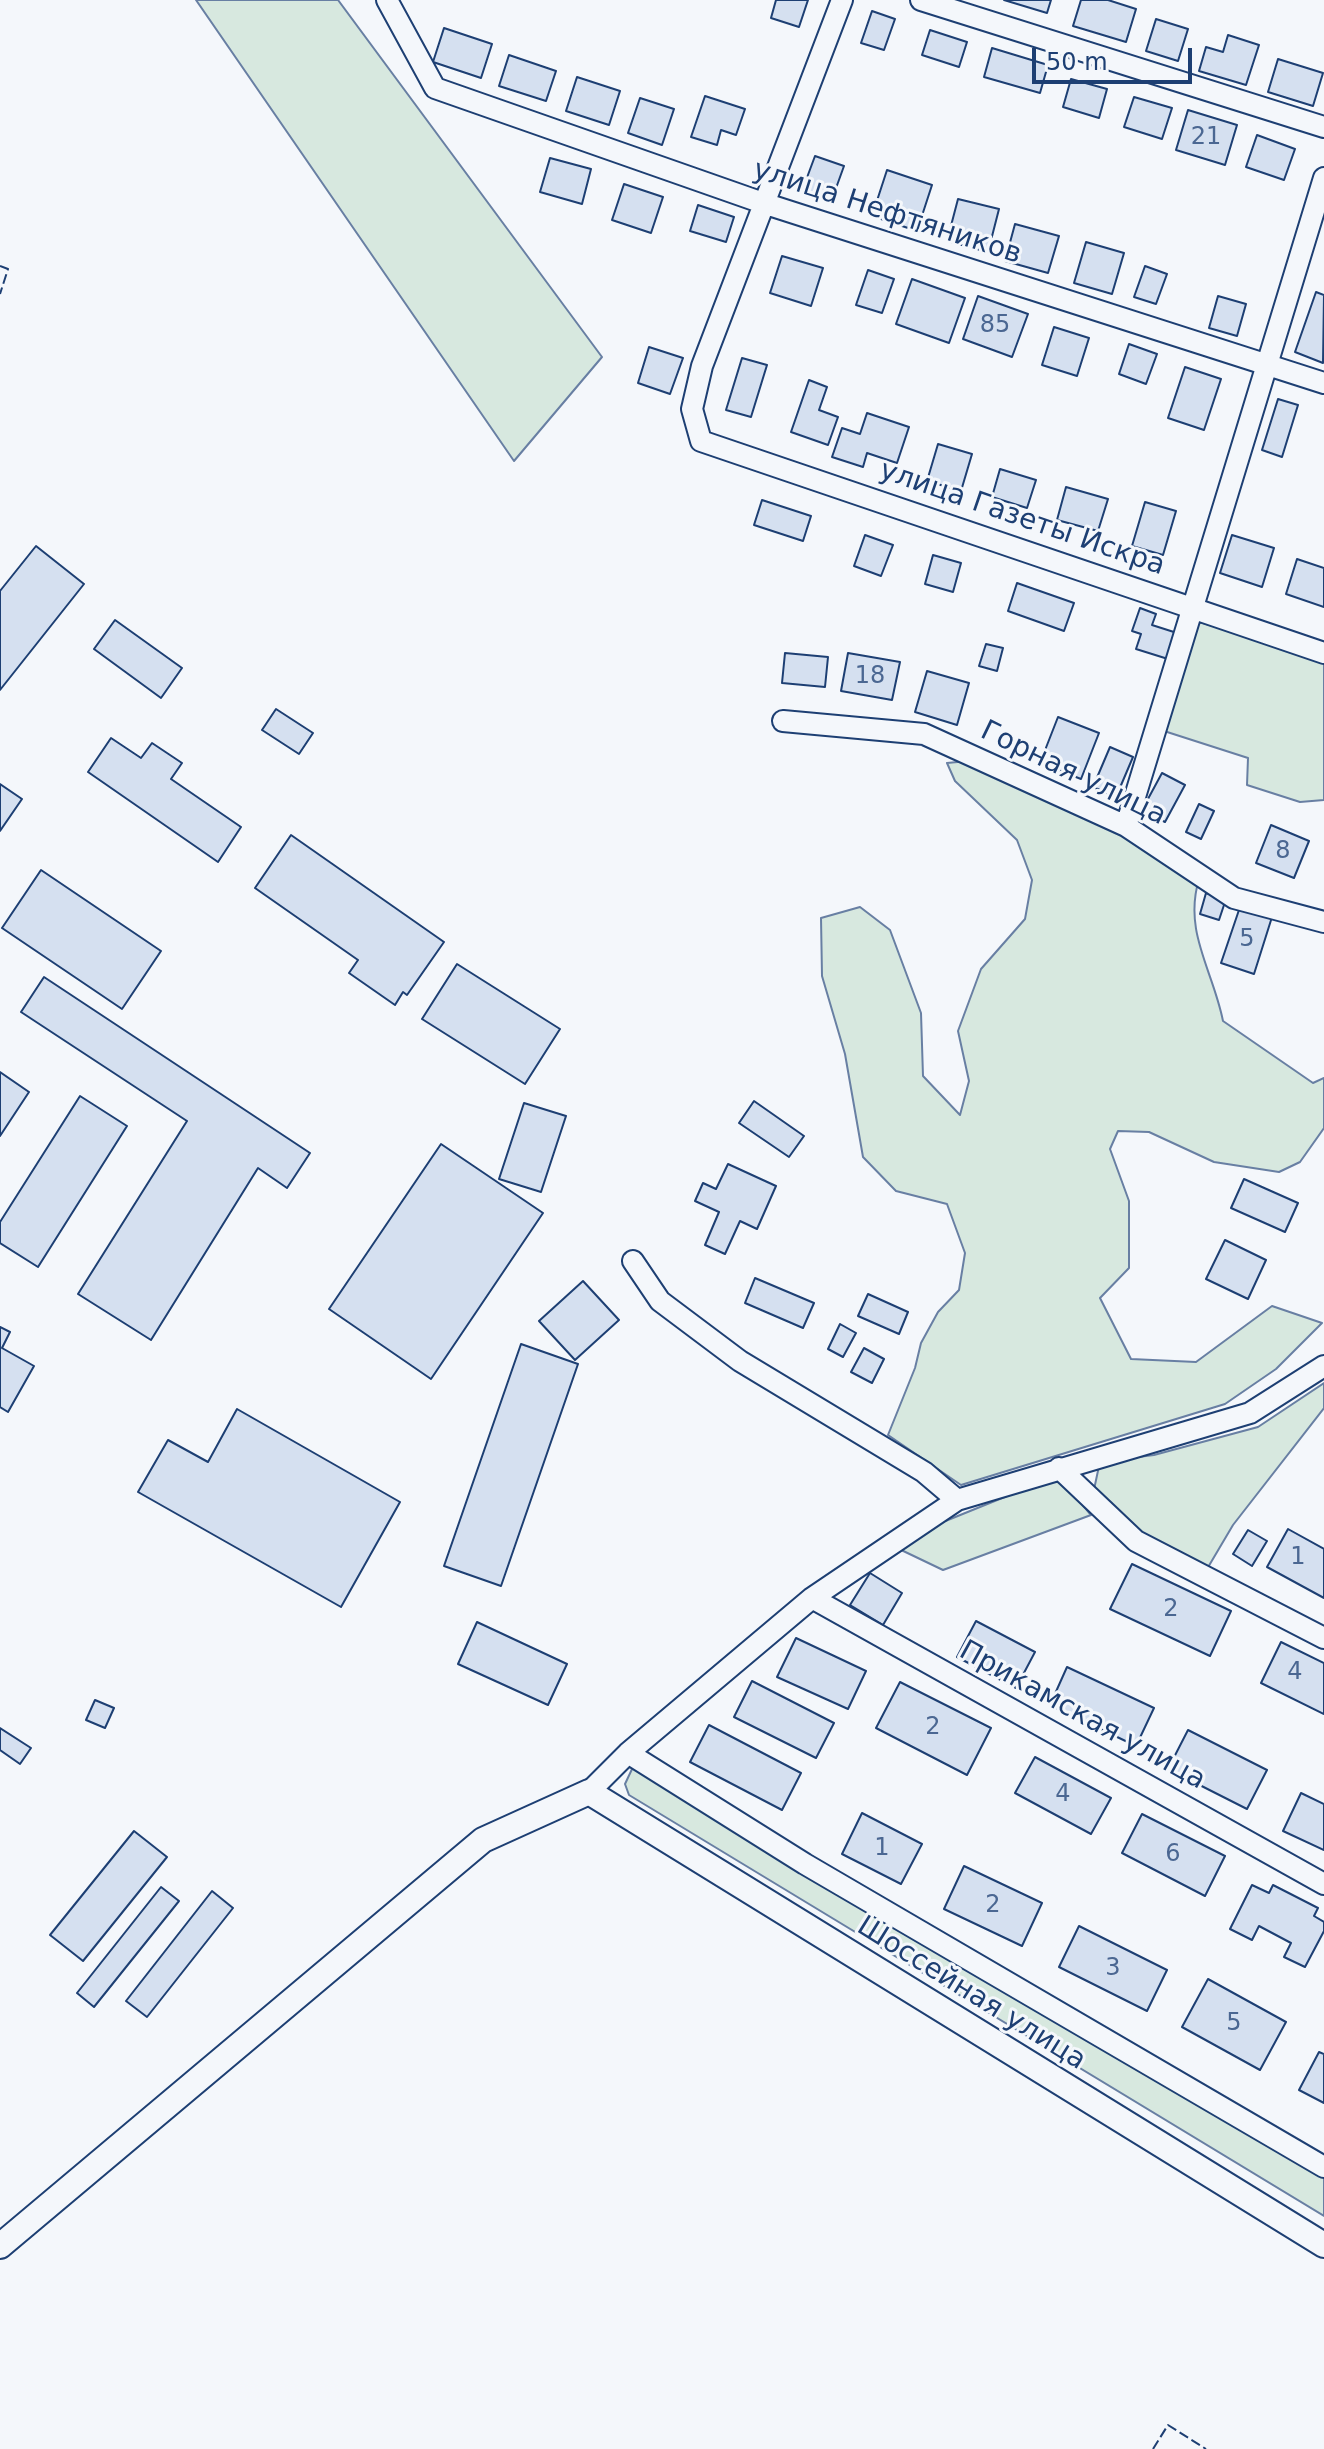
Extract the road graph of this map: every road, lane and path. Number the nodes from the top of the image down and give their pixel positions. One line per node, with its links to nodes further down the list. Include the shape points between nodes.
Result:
1 (387, 0): 6 (street, улица Нефтяников, via 435,88)
2 (842, 0): 6 (street)
3 (921, 0): 4 (street)
4 (1324, 127)
5 (1324, 178): 7 (street)
6 (763, 203): 7 (street, улица Нефтяников); 9 (street, улица Газеты Искра, via 702,366 692,409 701,441)
7 (1267, 364): 8 (street, улица Нефтяников); 9 (street)
8 (1324, 383)
9 (1193, 606): 10 (street, улица Газеты Искра); 12 (street)
10 (1324, 653)
11 (783, 721): 12 (street, Горная улица, via 924,734)
12 (1126, 826): 13 (street, Горная улица, via 1234,898)
13 (1324, 922)
14 (633, 1261): 17 (street, via 660,1301 729,1352 924,1472)
15 (1324, 1366): 16 (street, via 1250,1413)
16 (1059, 1468): 17 (street); 19 (street, via 1136,1541)
17 (957, 1500): 18 (street)
18 (812, 1598): 20 (street); 22 (street, Прикамская улица)
19 (1324, 1638)
20 (628, 1753): 21 (street); 23 (street, Шоссейная улица, via 805,1864)
21 (589, 1792): 24 (street, Шоссейная улица); 25 (street, via 483,1840)
22 (1324, 1884)
23 (1324, 2167)
24 (1324, 2245)
25 (0, 2246)

